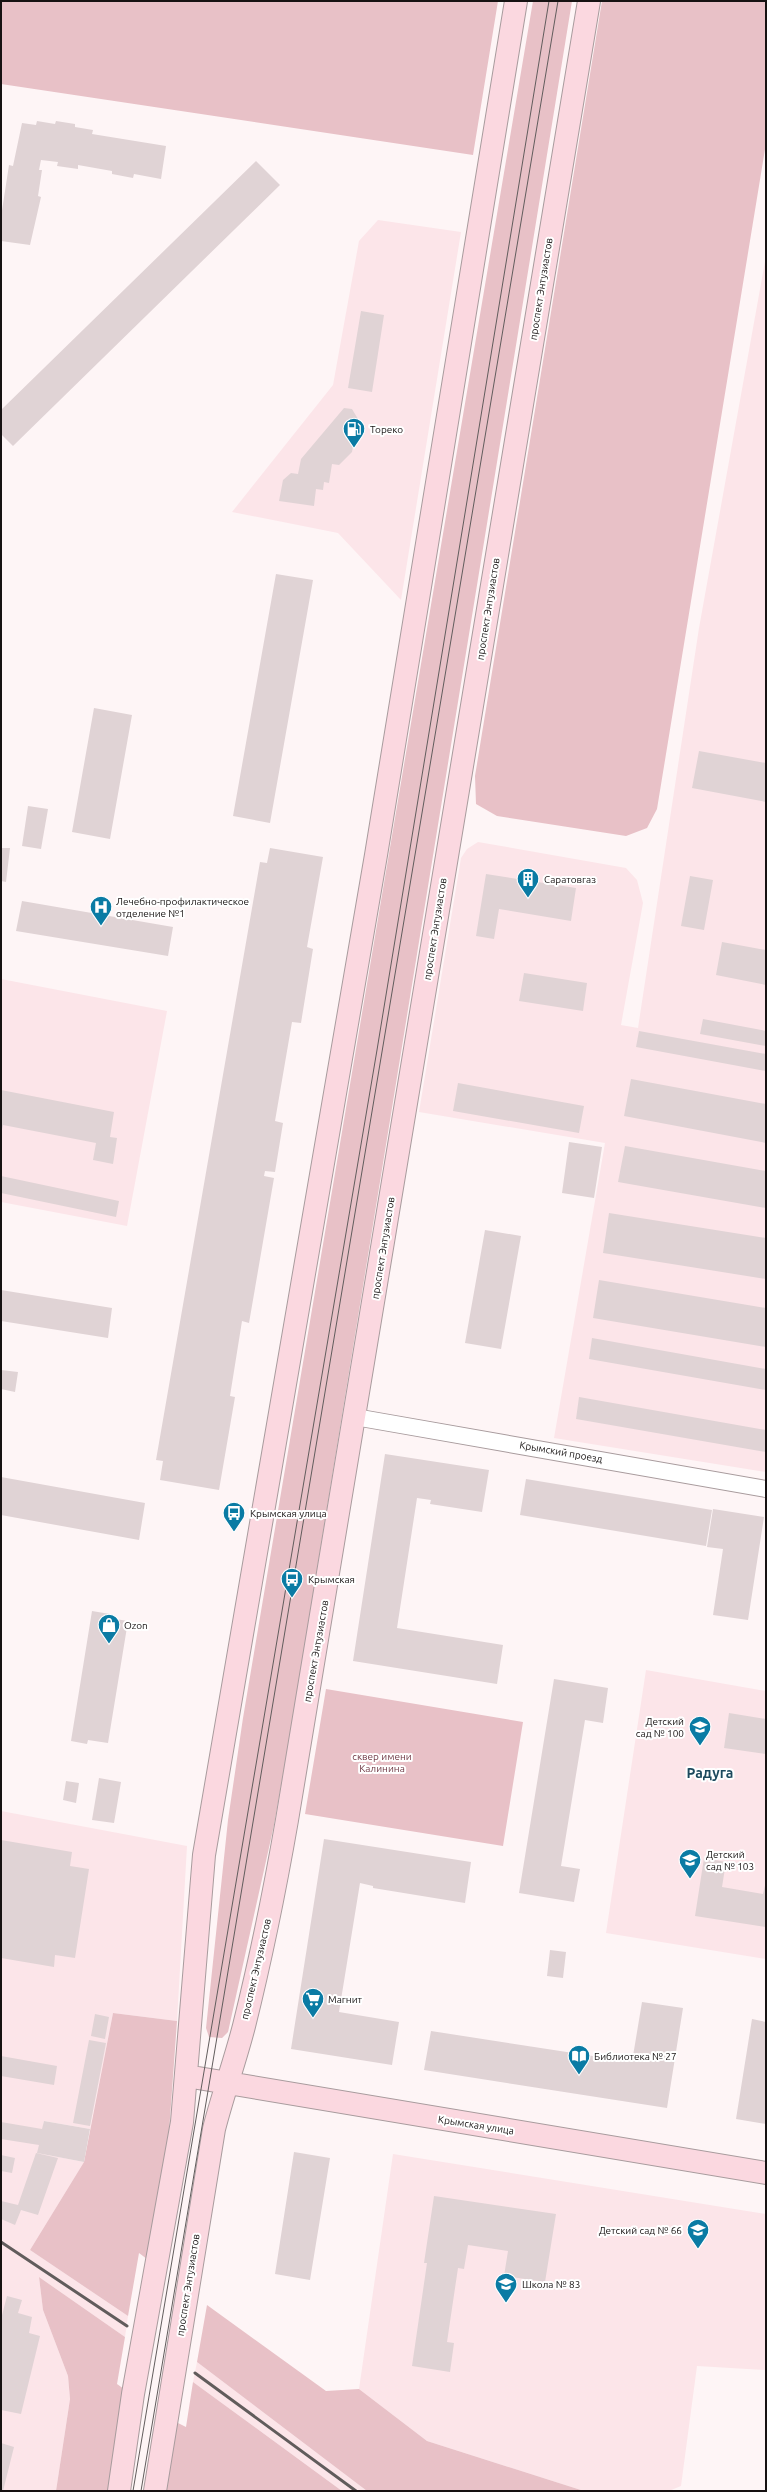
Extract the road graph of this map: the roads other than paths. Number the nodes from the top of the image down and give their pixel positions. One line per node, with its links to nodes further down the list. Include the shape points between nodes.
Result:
1 (516, 1): 5 (main road, via 373,870 204,1855)
2 (589, 1): 3 (main road, проспект Энтузиастов)
3 (355, 1417): 4 (street, Крымский проезд); 6 (main road, проспект Энтузиастов, via 278,1872 243,2028)
4 (766, 1489)
5 (186, 2076): 6 (main road, Крымская улица); 8 (main road, via 182,2122 133,2394)
6 (225, 2084): 7 (main road, Крымская улица); 9 (main road, проспект Энтузиастов, via 214,2129)
7 (766, 2174)
8 (119, 2491)
9 (155, 2491)

